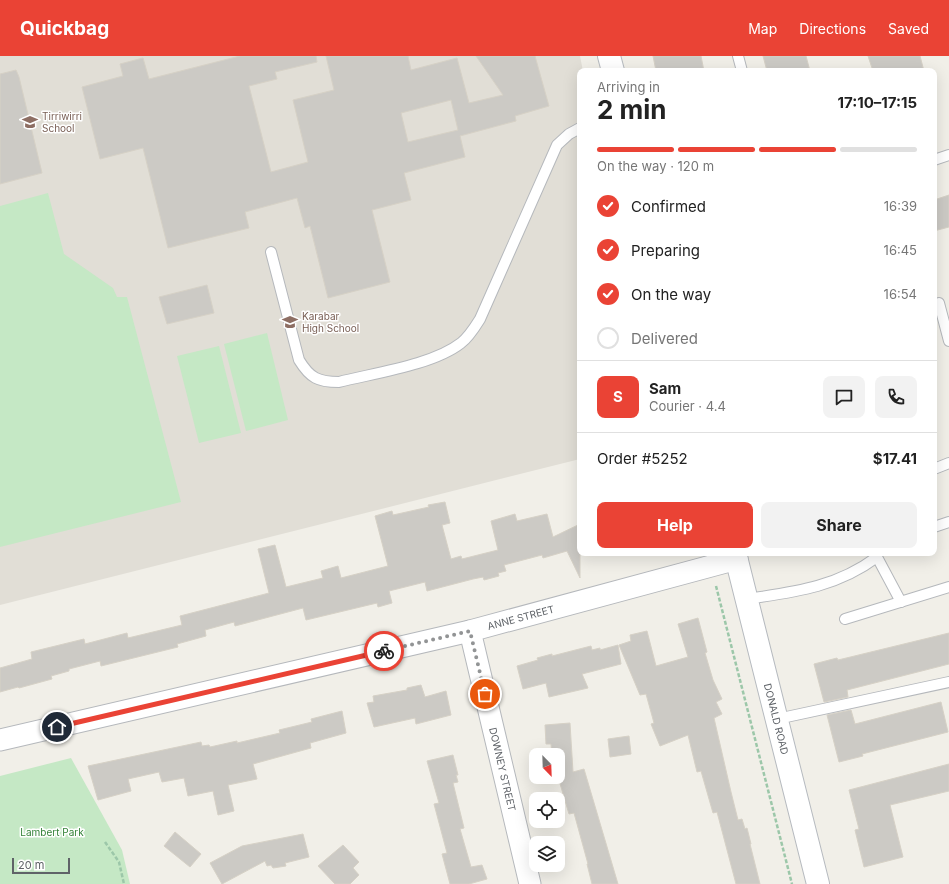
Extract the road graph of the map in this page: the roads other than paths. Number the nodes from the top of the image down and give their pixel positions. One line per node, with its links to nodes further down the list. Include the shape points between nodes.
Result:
1 (609, 56): 3 (street)
2 (738, 56): 4 (lane)
3 (612, 68)
4 (741, 68)
5 (577, 130): 8 (lane, via 557,145 480,319 462,342 432,358 339,382 316,379 305,370 299,360)
6 (949, 155): 7 (lane)
7 (937, 159)
8 (271, 252)
9 (941, 303): 10 (lane)
10 (949, 340)
11 (949, 463): 12 (lane)
12 (937, 468)
13 (949, 522): 14 (lane)
14 (937, 526)
15 (736, 556): 19 (street, DONALD ROAD); 22 (street, ANNE STREET)
16 (877, 556): 19 (lane, via 852,573 821,586)
17 (881, 556): 20 (lane)
18 (949, 587): 20 (lane)
19 (747, 599): 24 (street, DONALD ROAD)
20 (902, 602): 21 (lane)
21 (845, 619)
22 (470, 631): 25 (street, ANNE STREET); 26 (street, DOWNEY STREET)
23 (949, 682): 24 (lane)
24 (777, 719): 27 (street, DONALD ROAD)
25 (0, 740)
26 (530, 884)
27 (818, 884)

